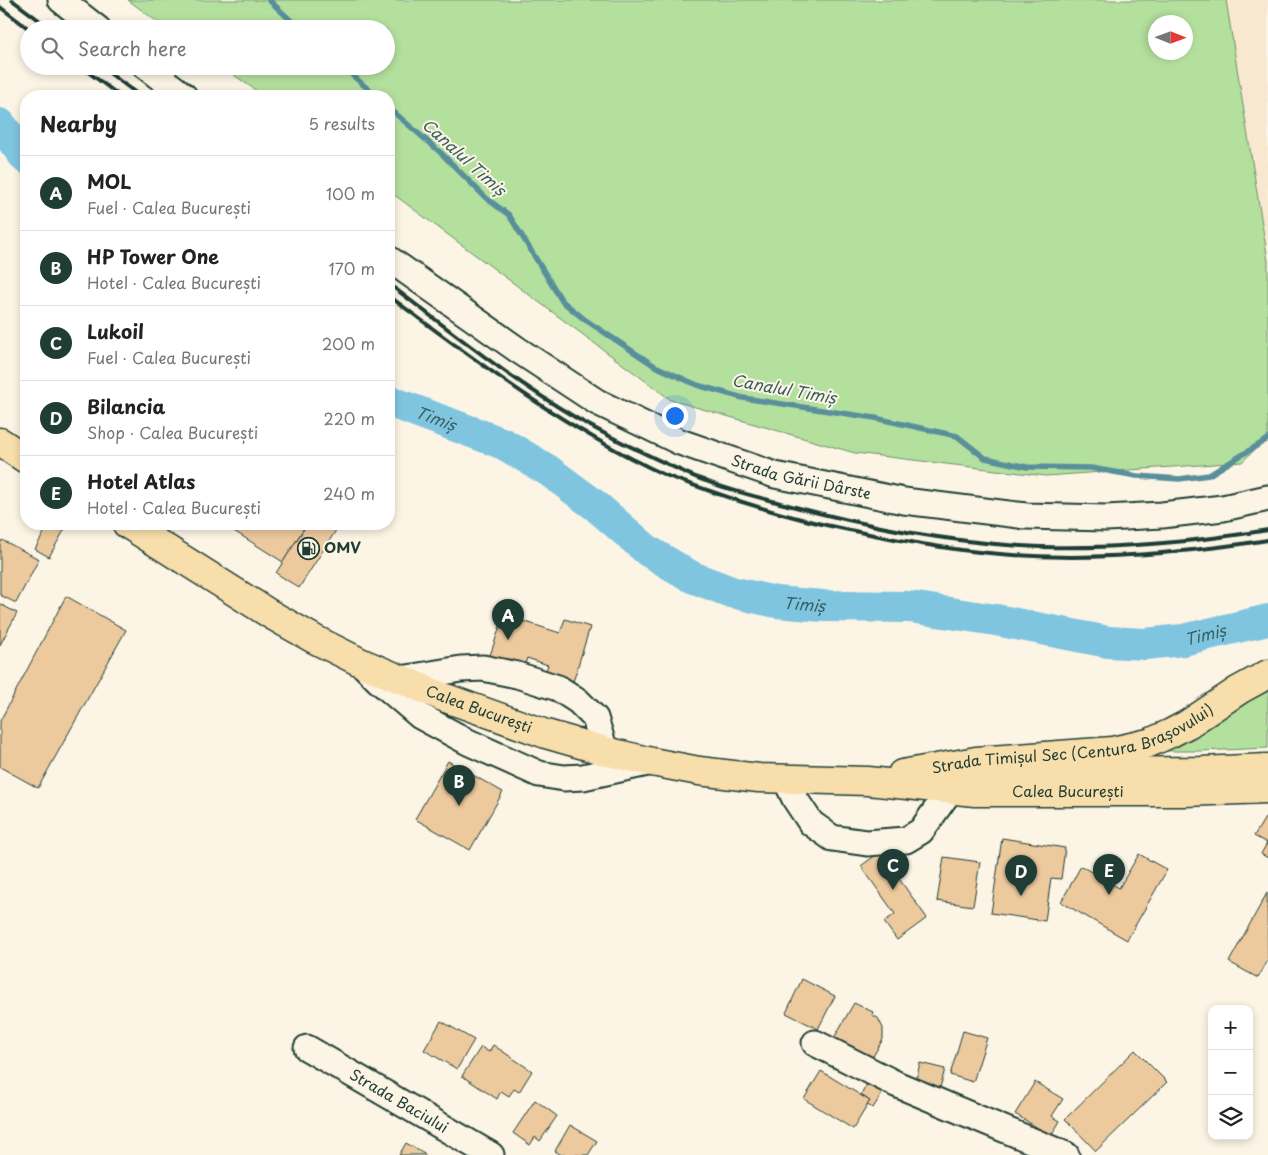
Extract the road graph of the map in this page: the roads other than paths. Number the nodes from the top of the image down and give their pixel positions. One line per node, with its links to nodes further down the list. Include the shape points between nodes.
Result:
1 (76, 4): 2 (street)
2 (90, 20)
3 (157, 75): 4 (street)
4 (176, 90)
5 (395, 263): 8 (street, Strada Gării Dârste, via 597,402 680,442 775,475 904,501 1026,516 1106,518 1162,515 1223,508)
6 (0, 442): 7 (main road)
7 (20, 455)
8 (1268, 498)
9 (137, 530): 10 (main road, Calea București, via 270,614)
10 (362, 663): 12 (main road, Calea București); 14 (street, via 420,716 539,774 583,777)
11 (1268, 674): 17 (main road, Strada Timișul Sec (Centura Brașovului), via 1188,724 1149,743 1112,751 976,761)
12 (400, 679): 13 (main road, Calea București, via 481,711); 13 (street, via 482,668 558,688 578,701 594,718)
13 (605, 751): 14 (main road, Calea București)
14 (652, 762): 16 (main road, Calea București, via 699,771)
15 (1268, 768): 17 (main road, Calea București)
16 (786, 780): 17 (main road, Calea București); 18 (street, via 811,823 832,838 867,843 906,840 921,831)
17 (868, 780): 18 (main road, Calea București)
18 (951, 789): 19 (main road, Calea București, via 975,792)
19 (1268, 789)
20 (815, 1043): 23 (street, via 896,1084)
21 (307, 1048): 22 (street, Strada Baciului)
22 (491, 1155)
23 (1067, 1155)

